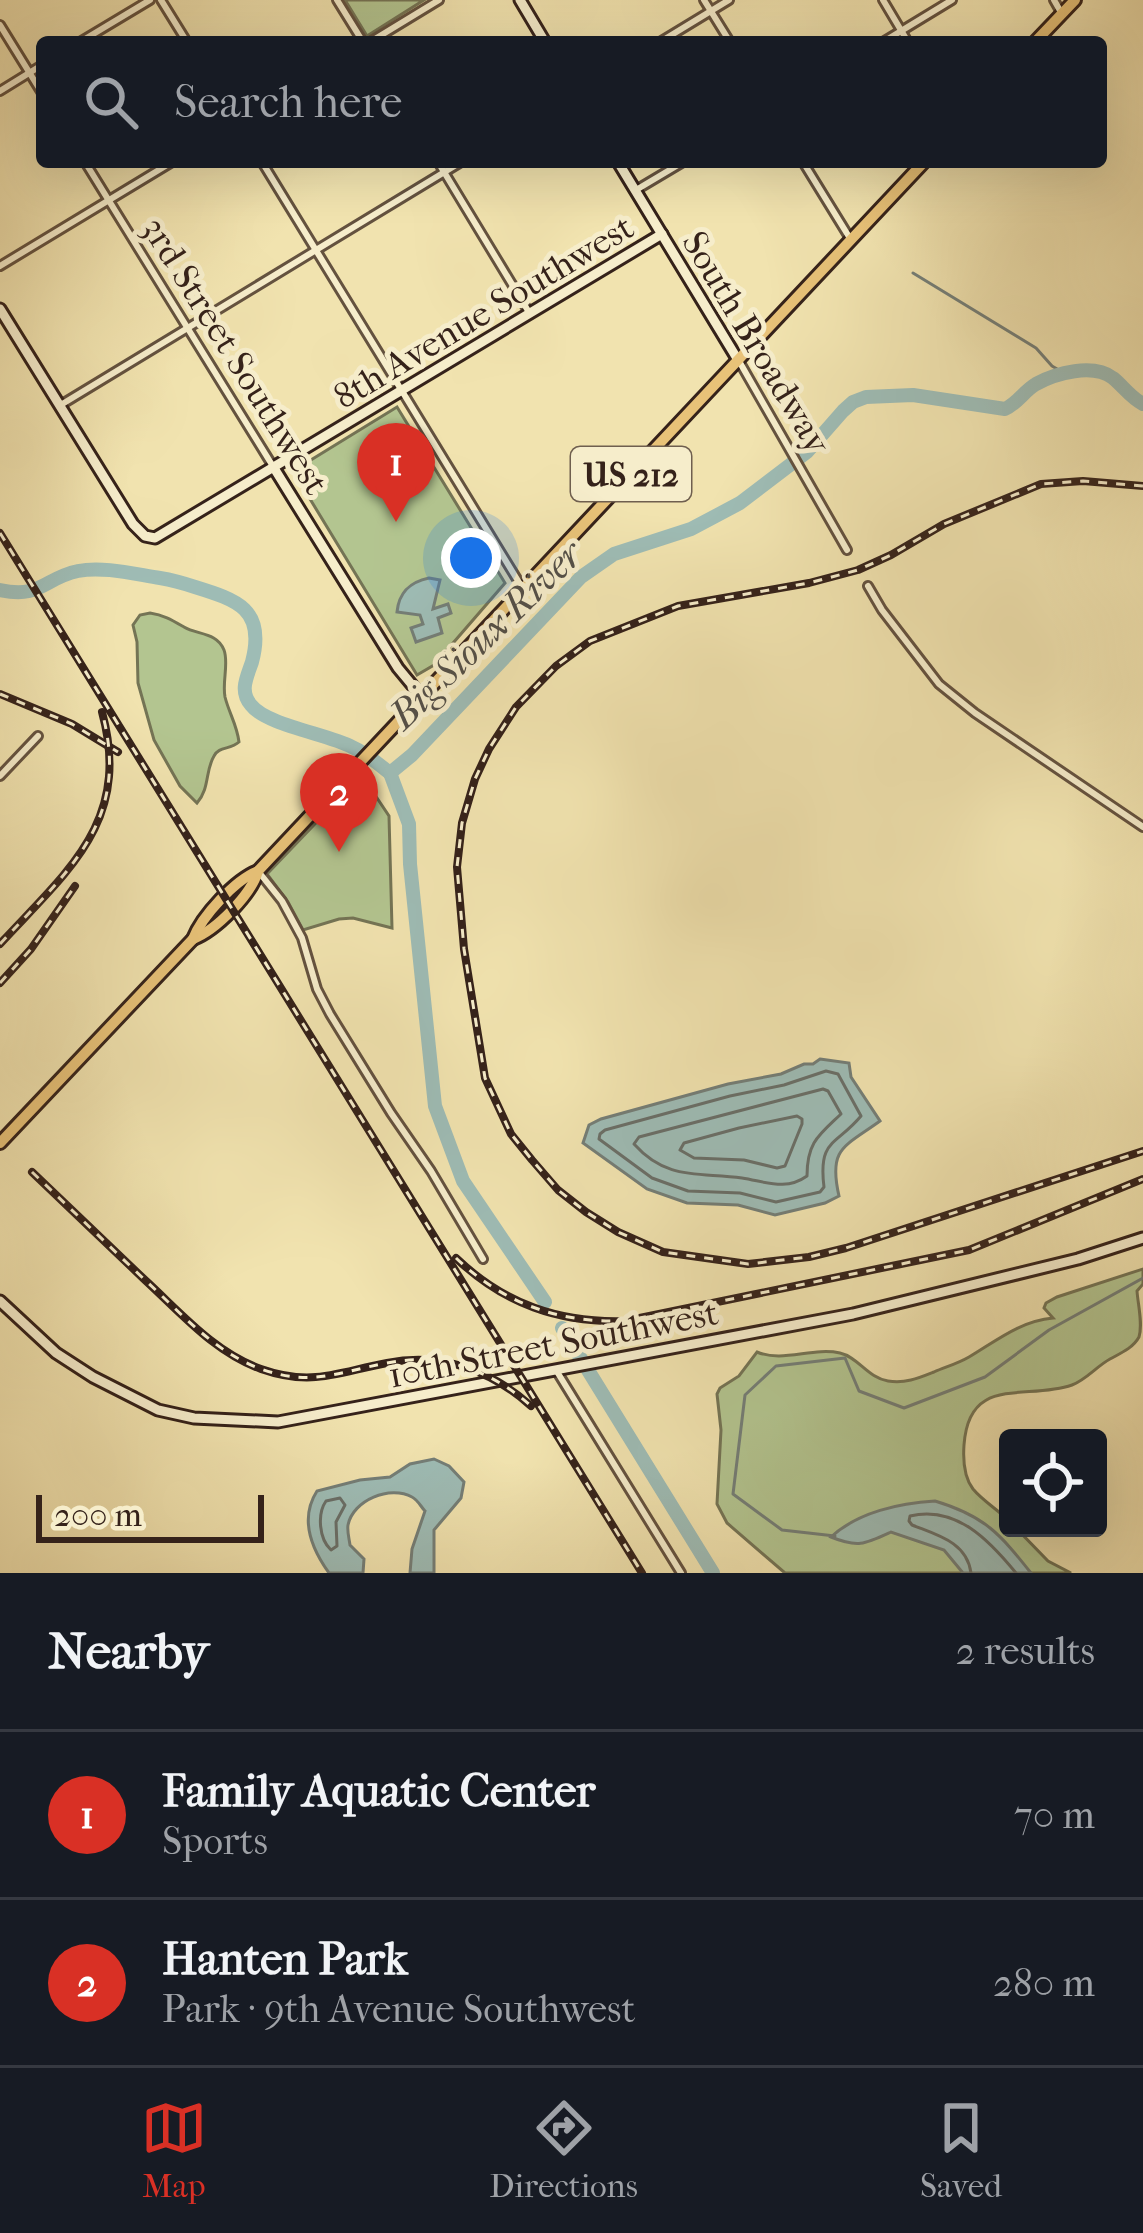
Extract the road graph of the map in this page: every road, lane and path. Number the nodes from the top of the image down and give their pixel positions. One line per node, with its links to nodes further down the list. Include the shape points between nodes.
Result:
1 (150, 0): 16 (street)
2 (161, 0): 17 (street)
3 (337, 0): 18 (street)
4 (439, 0): 19 (street)
5 (520, 0): 20 (street)
6 (704, 0): 12 (street)
7 (729, 0): 12 (street)
8 (883, 0): 15 (street)
9 (952, 0): 15 (street)
10 (1054, 0): 13 (street)
11 (1075, 0): 13 (main road)
12 (711, 11): 21 (street); 22 (street)
13 (1062, 14): 25 (main road)
14 (0, 25): 27 (street)
15 (901, 31): 23 (street); 24 (street)
16 (90, 36)
17 (183, 36)
18 (363, 36)
19 (377, 36)
20 (541, 36)
21 (670, 36)
22 (726, 36)
23 (893, 36)
24 (904, 36)
25 (1042, 36)
26 (36, 69): 27 (street)
27 (30, 73): 28 (street); 29 (street)
28 (36, 83)
29 (0, 91)
30 (89, 168): 41 (street, 3rd Street Southwest)
31 (162, 168): 41 (street)
32 (266, 168): 44 (street)
33 (441, 168): 39 (street)
34 (451, 168): 39 (street)
35 (622, 168): 40 (street, South Broadway)
36 (673, 168): 40 (street)
37 (807, 168): 43 (street)
38 (918, 168): 43 (main road, US 212)
39 (444, 172): 44 (street); 47 (street)
40 (636, 190): 42 (street, South Broadway)
41 (109, 200): 45 (street); 48 (street, 3rd Street Southwest)
42 (662, 234): 47 (street, 8th Avenue Southwest); 49 (street, South Broadway)
43 (851, 240): 49 (main road, US 212)
44 (316, 250): 48 (street); 50 (street)
45 (0, 266)
46 (0, 309): 51 (street)
47 (530, 314): 50 (street, 8th Avenue Southwest)
48 (188, 328): 51 (street); 52 (street, 3rd Street Southwest)
49 (738, 360): 53 (street, South Broadway); 55 (main road, US 212)
50 (402, 392): 52 (street, 8th Avenue Southwest); 55 (street)
51 (59, 406): 52 (street, 8th Avenue Southwest, via 145,536 164,535)
52 (274, 468): 56 (street, 3rd Street Southwest)
53 (847, 550)
54 (868, 586): 59 (street, via 939,684)
55 (523, 589): 56 (main road, US 212)
56 (422, 697): 60 (main road, US 212)
57 (38, 736): 58 (street)
58 (0, 776)
59 (1143, 827)
60 (258, 871): 61 (main road, US 212, via 208,933 193,939); 65 (street, via 302,938 330,1013)
61 (19, 1123): 62 (main road); 63 (main road, US 212)
62 (0, 1132)
63 (0, 1143)
64 (1143, 1238): 67 (street, 10th Street Southwest, via 853,1314)
65 (483, 1259)
66 (0, 1301): 67 (street, 10th Street Southwest, via 93,1377 158,1410 194,1418 278,1421)
67 (556, 1370): 68 (street)
68 (682, 1573)

